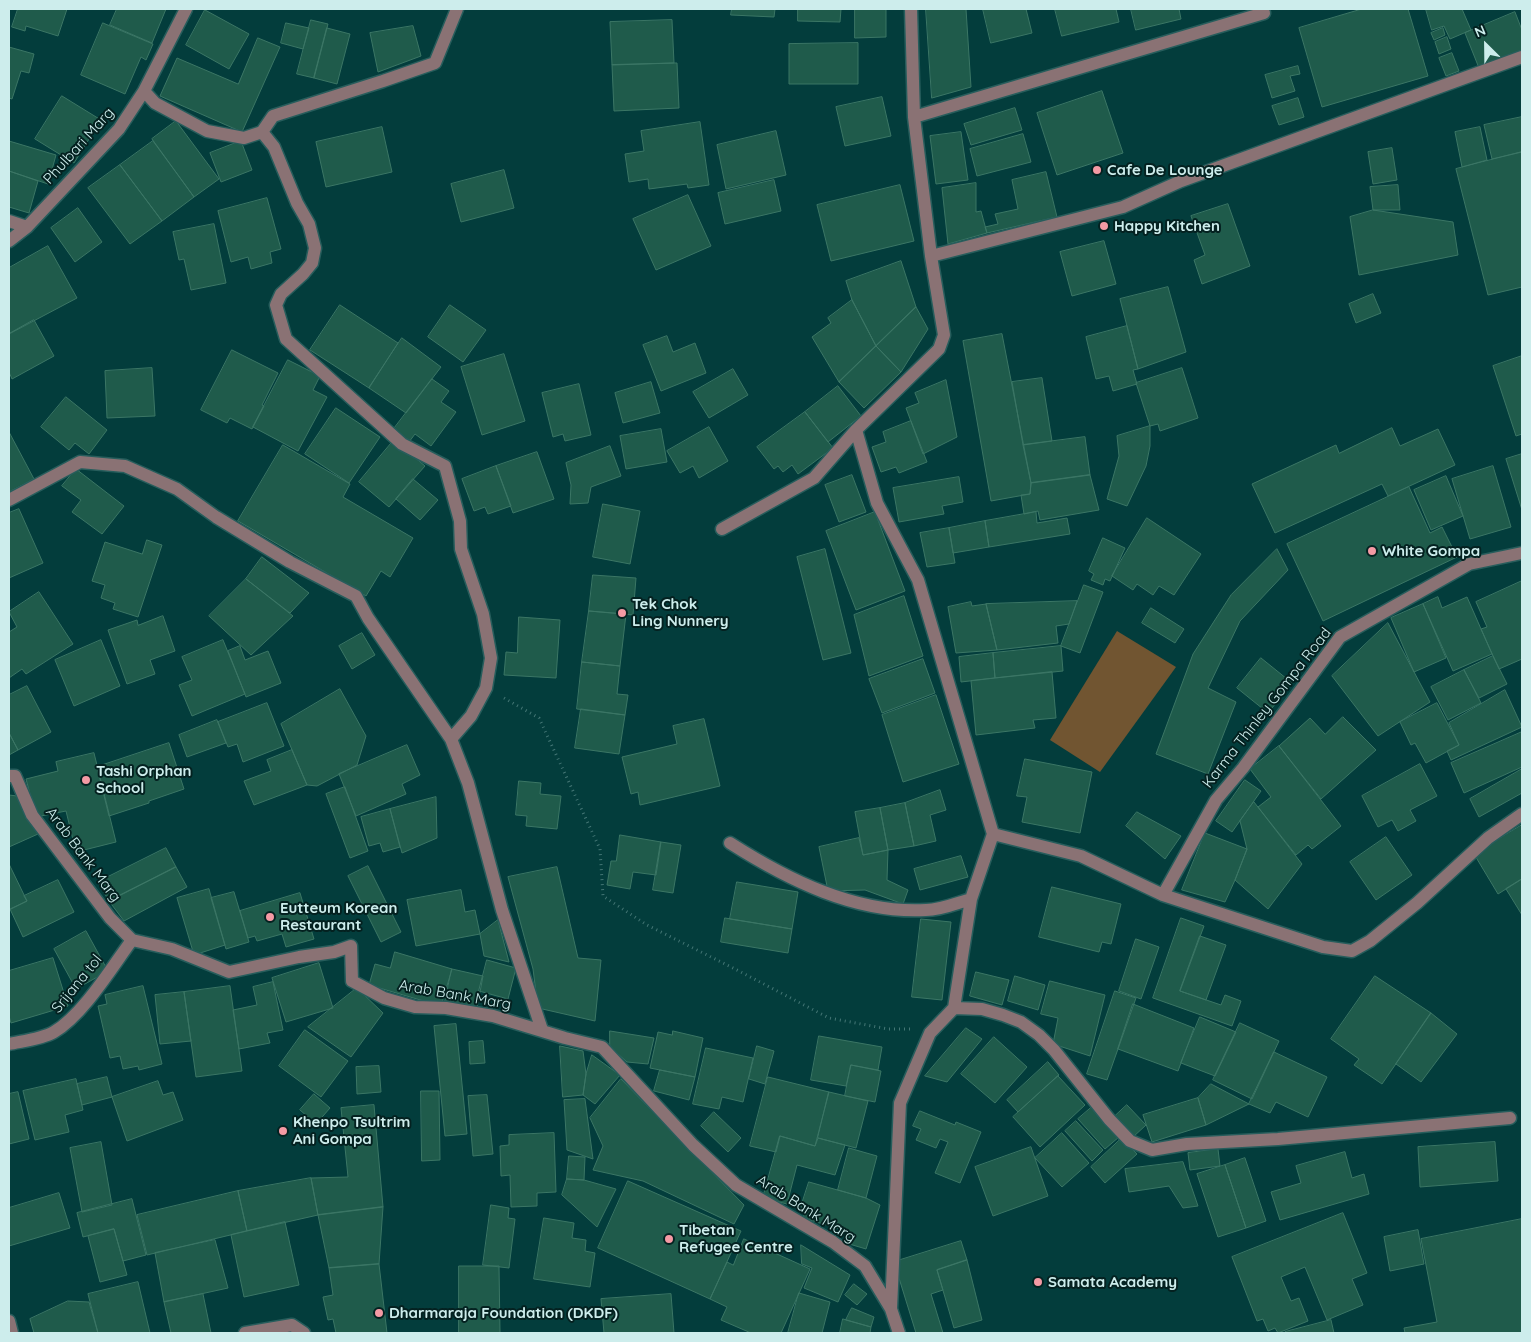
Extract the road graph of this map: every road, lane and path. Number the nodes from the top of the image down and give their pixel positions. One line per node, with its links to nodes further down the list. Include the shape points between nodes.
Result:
1 (186, 9): 6 (street, Phulbari Marg)
2 (457, 9): 8 (street, via 434,63 273,116)
3 (910, 9): 7 (street)
4 (1264, 13): 7 (street)
5 (1522, 57): 12 (street, via 1181,182 1123,207)
6 (144, 92): 8 (street, via 155,103 207,131 244,138); 10 (street, Phulbari Marg, via 119,129)
7 (914, 117): 12 (street)
8 (262, 132): 17 (street, via 274,147 309,224 315,248 312,263 281,294 276,305 286,339 402,444 445,466 460,522 461,549 484,623 491,658)
9 (9, 221): 10 (street)
10 (27, 227): 11 (street, Phulbari Marg)
11 (9, 241)
12 (931, 256): 13 (street, via 944,335 938,349)
13 (856, 430): 15 (street, via 814,478); 21 (street, via 877,504 918,580)
14 (9, 500): 18 (street, via 80,462 125,466 177,489 290,562 356,596)
15 (722, 529)
16 (1522, 553): 23 (street, Karma Thinley Gompa Road, via 1469,564 1340,637 1216,800)
17 (486, 688): 18 (street, via 471,716); 28 (path, via 539,718 600,849 603,896 646,925 829,1018)
18 (451, 739): 27 (street, via 468,783 502,910)
19 (9, 776): 25 (street, Arab Bank Marg, via 15,776 32,815 110,918)
20 (1522, 814): 23 (street, via 1488,838 1370,941 1352,951 1323,946)
21 (993, 834): 23 (street, via 1081,856); 24 (street)
22 (730, 843): 24 (street, via 764,865 845,901 888,910 928,910)
23 (1164, 895)
24 (971, 899): 26 (street)
25 (132, 940): 27 (street, Arab Bank Marg, via 172,949 229,972 351,946 352,981 384,998 415,1007 446,1008 493,1016); 29 (street, Srijana tol, via 69,1022 52,1033)
26 (954, 1008): 28 (street); 30 (street, via 982,1009 1021,1022 1054,1050 1130,1141 1152,1150 1187,1144)
27 (542, 1030): 31 (street, Arab Bank Marg, via 602,1047 693,1145 736,1185 833,1242 866,1266)
28 (930, 1033): 31 (street, via 900,1103)
29 (9, 1044)
30 (1510, 1118)
31 (891, 1309): 36 (street, Arab Bank Marg)
32 (9, 1321): 33 (street)
33 (12, 1333)
34 (245, 1333): 35 (street, via 292,1325)
35 (304, 1333)
36 (899, 1333)

